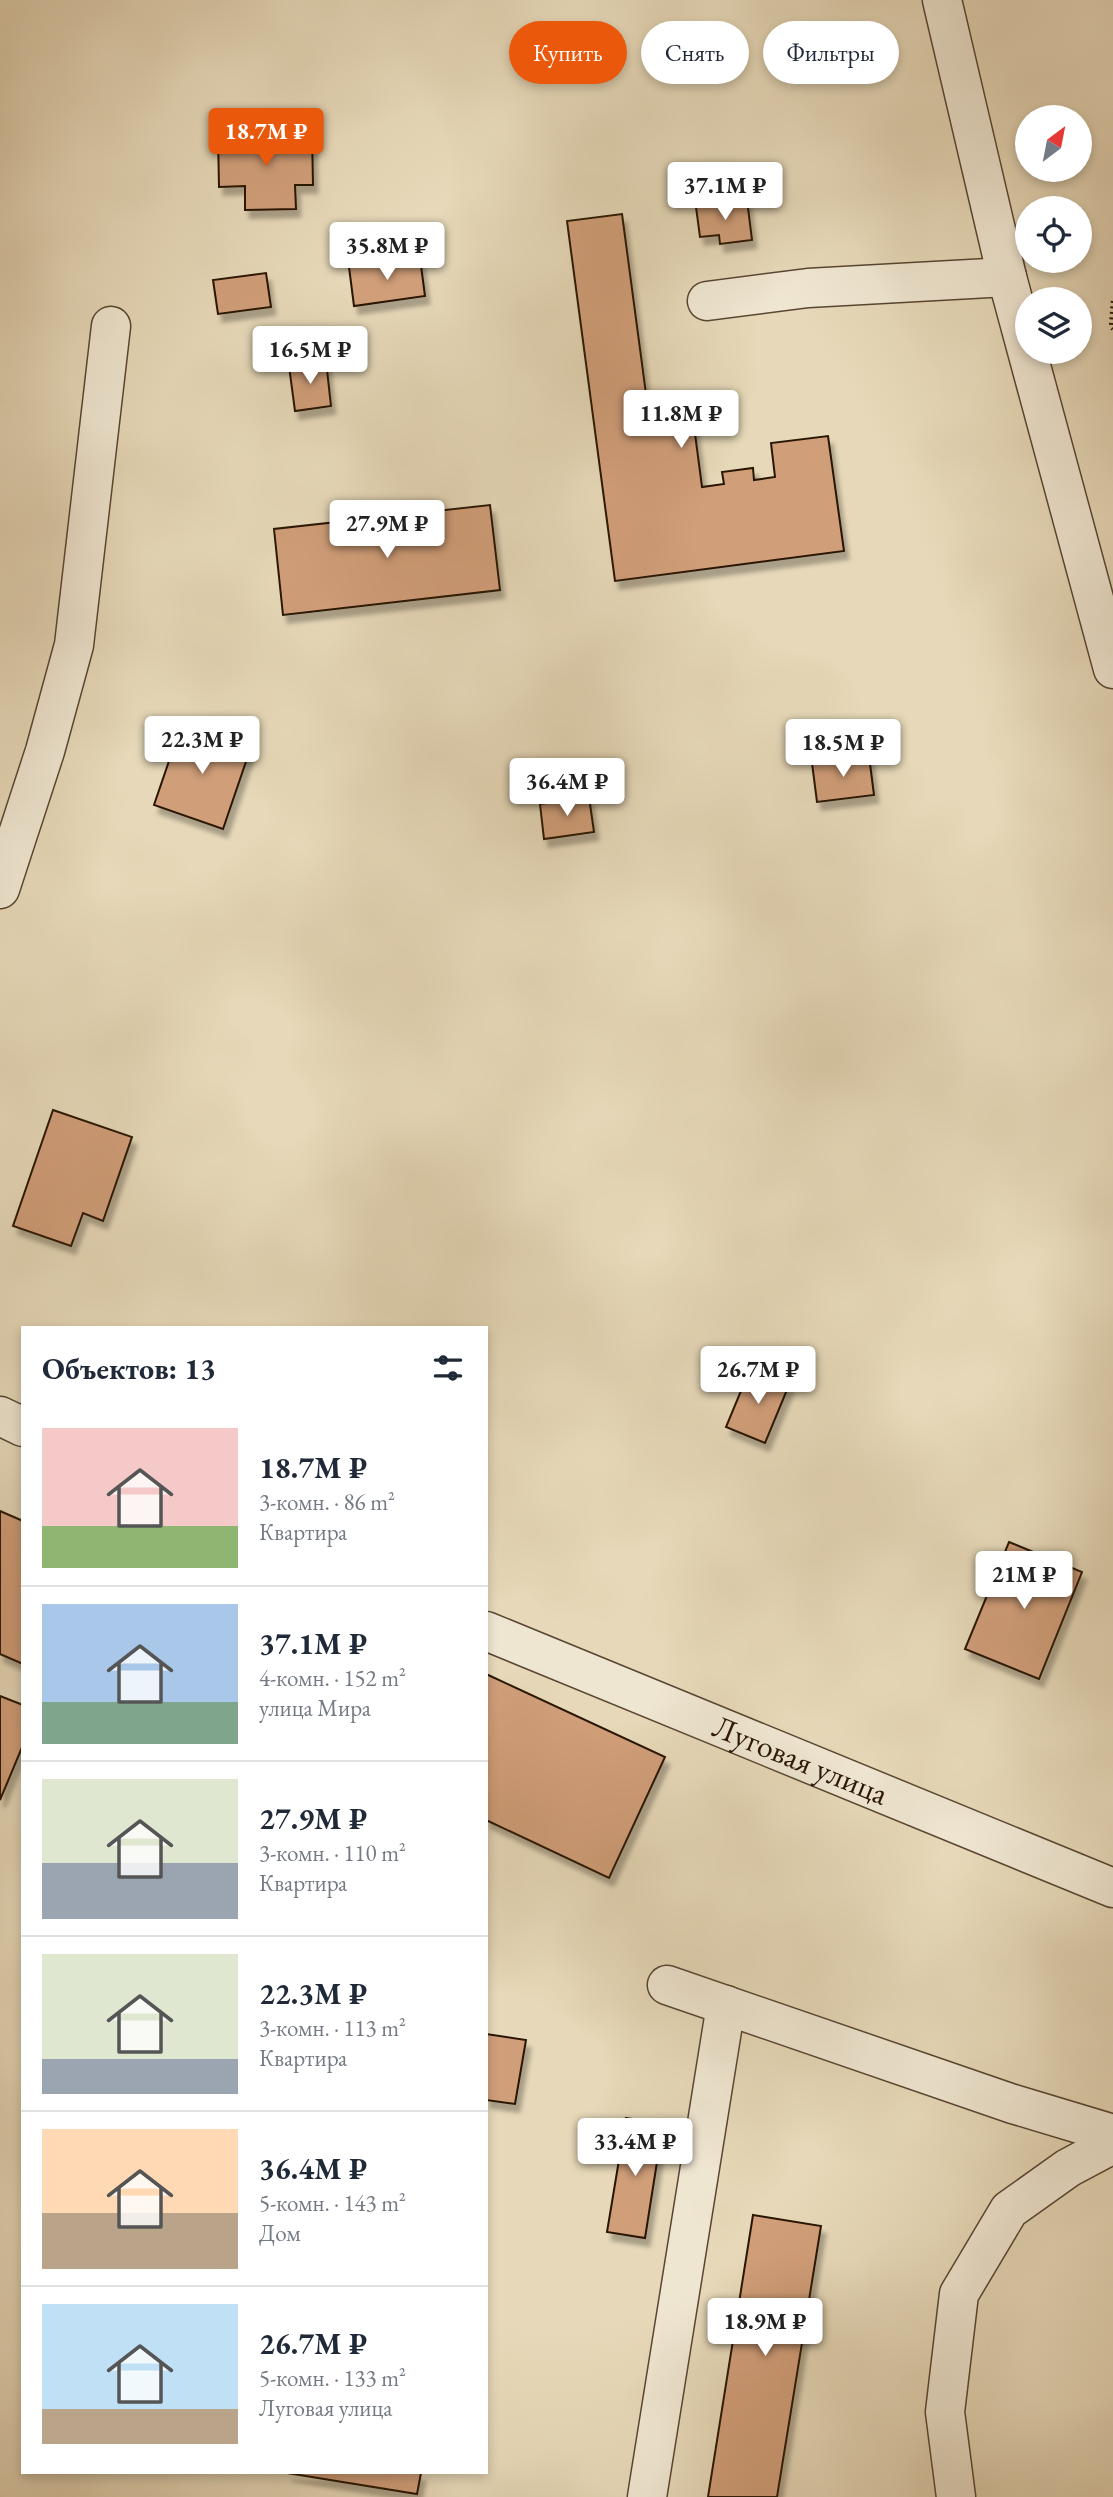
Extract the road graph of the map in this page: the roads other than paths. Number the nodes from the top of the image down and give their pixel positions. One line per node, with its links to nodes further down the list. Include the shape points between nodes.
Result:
1 (942, 0): 2 (street)
2 (1007, 276): 3 (street, via 808,288); 5 (street)
3 (707, 301)
4 (111, 326): 6 (street, via 74,645)
5 (1113, 669)
6 (0, 889)
7 (0, 1416): 8 (street)
8 (21, 1426)
9 (488, 1632): 10 (street, Луговая улица)
10 (1113, 1888)
11 (667, 1985): 12 (street)
12 (726, 2005): 13 (street); 15 (street)
13 (1113, 2134)
14 (1113, 2144): 16 (street, via 1009,2210 960,2294 945,2412)
15 (647, 2497)
16 (956, 2497)

